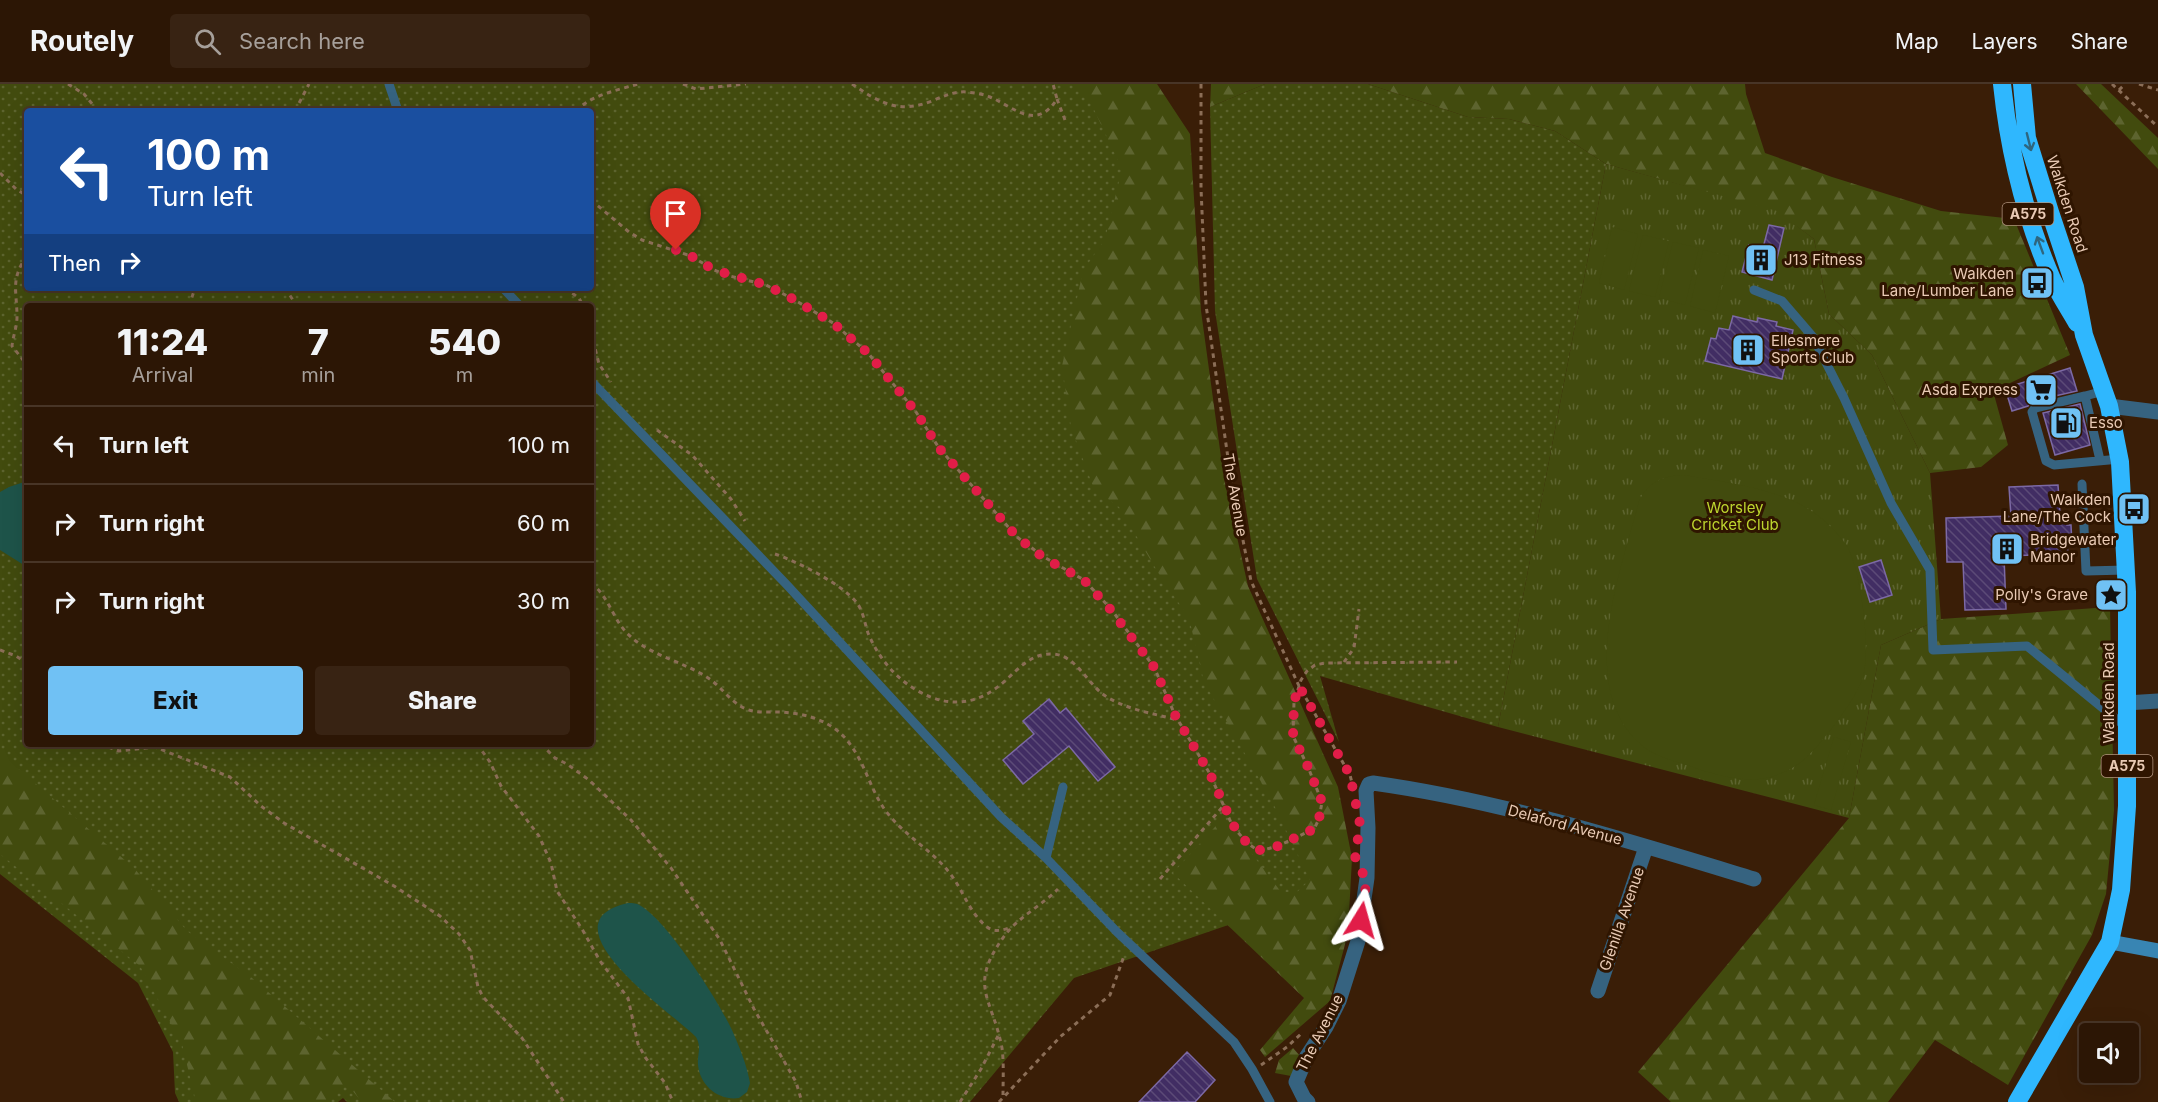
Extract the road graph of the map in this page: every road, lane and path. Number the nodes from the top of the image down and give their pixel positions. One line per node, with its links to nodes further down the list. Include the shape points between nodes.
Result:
1 (68, 84): 18 (path)
2 (309, 84): 19 (path)
3 (389, 84): 20 (lane)
4 (638, 84): 21 (path, via 607,93)
5 (683, 84): 6 (path, via 696,89)
6 (746, 84)
7 (852, 84): 17 (path, via 894,107 910,108 964,92 990,97 1033,116 1046,112)
8 (1053, 84): 17 (path)
9 (1201, 84): 54 (path, The Avenue, via 1206,305 1231,479 1251,581)
10 (2002, 84): 33 (highway, Walkden Road / A575, one-way to 10, via 2053,281 2022,197)
11 (2022, 84): 33 (highway, Walkden Road / A575, one-way to 33, via 2027,138 2075,287)
12 (2112, 84): 15 (path)
13 (2125, 84): 15 (path)
14 (2139, 84): 16 (path)
15 (2119, 90): 23 (path)
16 (2158, 90)
17 (1057, 99): 22 (path)
18 (96, 108)
19 (297, 108)
20 (397, 108)
21 (579, 108)
22 (1065, 120)
23 (2158, 127)
24 (0, 173): 25 (path)
25 (24, 194)
26 (594, 203): 57 (path, via 642,240 691,256 726,275 766,285 847,334 882,369 939,448 1017,537 1044,558 1084,580 1110,609 1154,667)
27 (24, 260): 35 (path, via 15,284 16,328 12,346)
28 (1754, 290): 58 (lane, via 1782,301 1813,337 1891,503 1930,570 1933,650 2027,646)
29 (506, 291): 31 (lane)
30 (569, 291): 32 (path)
31 (517, 303)
32 (582, 303)
33 (2084, 335): 39 (highway, Walkden Road / A575)
34 (594, 344): 37 (path, via 599,364)
35 (24, 361)
36 (594, 384): 69 (lane, via 787,585 1001,817)
37 (615, 387)
38 (2085, 396): 39 (lane); 43 (lane); 43 (lane, via 2032,412 2046,461 2054,465)
39 (2106, 398): 40 (street); 42 (highway, Walkden Road / A575)
40 (2158, 412)
41 (651, 425): 45 (path, via 692,455)
42 (2120, 459): 43 (lane); 47 (highway, Walkden Road / A575)
43 (2100, 460)
44 (2082, 484): 47 (lane, via 2086,571)
45 (747, 523)
46 (769, 552): 57 (path, via 807,567 850,596 858,604 873,643 888,666 918,691 952,702 976,700 993,691 1021,665 1039,656 1057,654 1068,659 1114,701)
47 (2126, 570): 56 (highway, Walkden Road / A575)
48 (594, 586): 73 (path, via 603,593 631,637 694,669 741,706 761,712 800,713 835,729 854,748 889,815 947,869 984,924 994,930)
49 (1359, 609): 52 (path, via 1354,648)
50 (0, 650): 51 (path)
51 (24, 661)
52 (1344, 662): 53 (path); 54 (path, via 1315,665)
53 (1457, 662)
54 (1299, 686): 65 (path, The Avenue); 67 (path, via 1294,702 1293,736 1322,802 1314,829 1278,846 1257,850 1239,835)
55 (2158, 701): 56 (street)
56 (2126, 703): 58 (highway, Walkden Road / A575)
57 (1178, 720): 67 (path)
58 (2126, 727): 74 (highway, Walkden Road / A575, via 2127,806 2121,890)
59 (108, 747): 61 (path, via 119,751)
60 (155, 747): 82 (path, via 230,777 284,823 440,916 470,950 483,997 522,1038)
61 (155, 747)
62 (479, 747): 83 (path, via 501,786 539,836 551,863 557,891 628,998 638,1044)
63 (544, 747): 84 (path, via 589,780 623,812 671,868 720,940 796,1082)
64 (1373, 783): 68 (street, Delaford Avenue, via 1508,810); 88 (street, The Avenue, via 1366,791 1367,878 1358,940 1339,1001 1296,1082)
65 (1352, 785)
66 (1063, 787): 69 (lane)
67 (1225, 804): 70 (path)
68 (1646, 847): 71 (street, Delaford Avenue); 77 (street, Glenilla Avenue)
69 (1046, 858): 72 (lane)
70 (1160, 879)
71 (1754, 879)
72 (1067, 881): 73 (path); 75 (lane)
73 (1012, 927): 79 (path, via 984,974)
74 (2109, 942): 76 (street); 89 (highway, Walkden Road / A575)
75 (1128, 943): 80 (lane, via 1234,1042); 81 (path, via 1110,995 1060,1037)
76 (2158, 951)
77 (1598, 991)
78 (1309, 1026): 80 (path, via 1287,1047)
79 (998, 1036): 81 (path); 85 (path)
80 (1252, 1069): 87 (lane)
81 (1003, 1095): 86 (path)
82 (564, 1102)
83 (673, 1102)
84 (802, 1102)
85 (960, 1102)
86 (999, 1102)
87 (1270, 1102)
88 (1308, 1102)
89 (2017, 1102)

